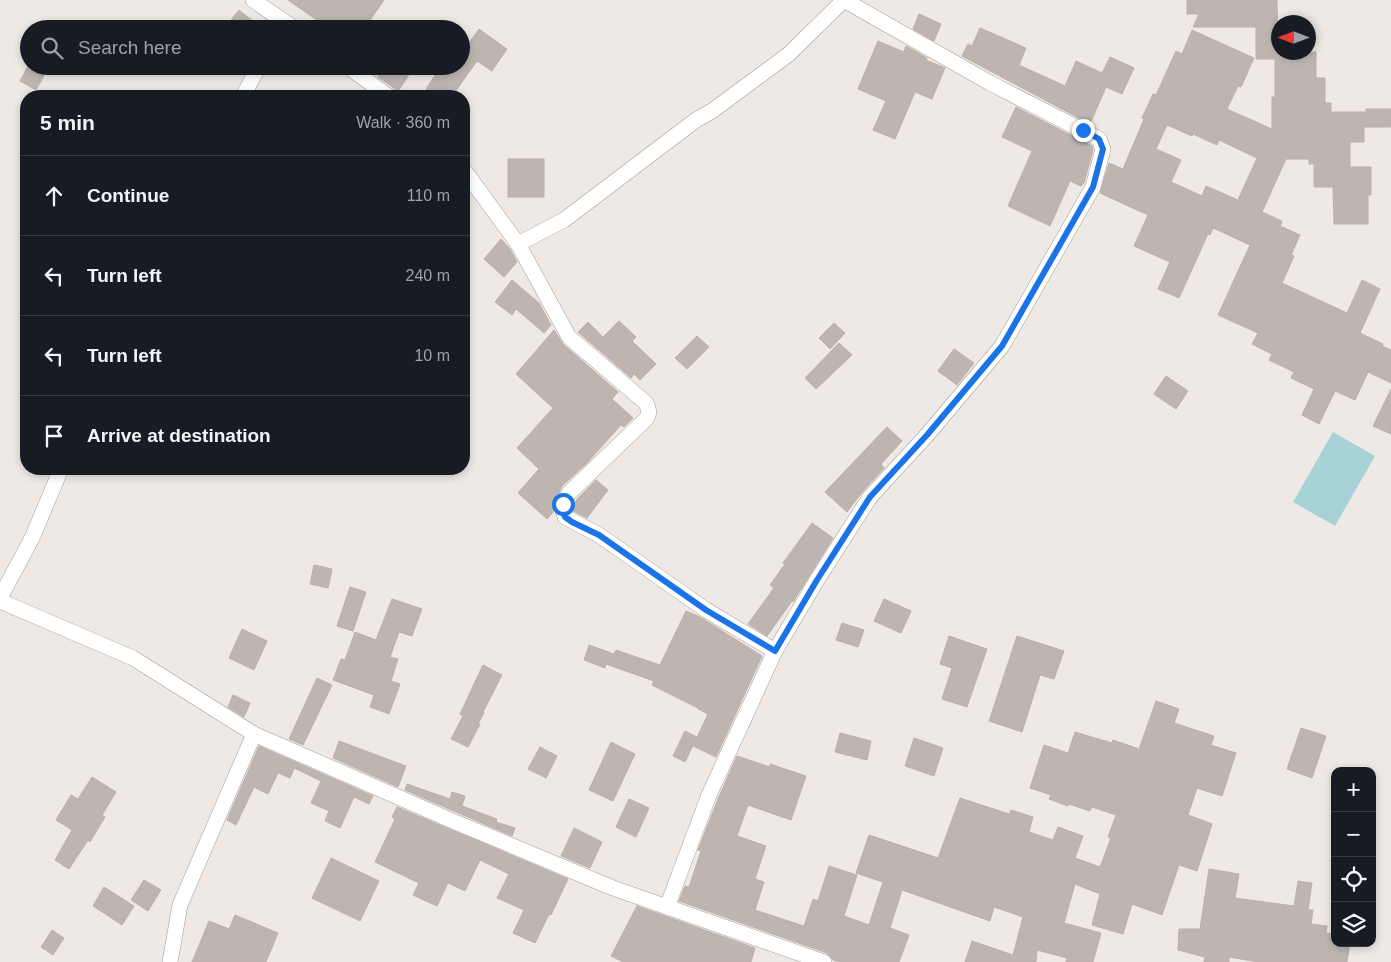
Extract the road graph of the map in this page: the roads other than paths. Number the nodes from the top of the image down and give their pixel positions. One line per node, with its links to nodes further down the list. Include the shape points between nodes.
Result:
1 (253, 0): 3 (street)
2 (844, 0): 9 (street, via 789,54 564,220); 12 (street, via 990,83 1091,134 1099,139 1103,149 1093,187 1002,346 870,497)
3 (278, 20)
4 (254, 75): 6 (street)
5 (359, 75): 7 (street)
6 (246, 90)
7 (380, 90)
8 (470, 178): 9 (street)
9 (518, 244): 12 (street, via 569,337 646,403 649,410 646,419 569,492 563,504 565,517 599,535 706,610)
10 (58, 475): 11 (street, via 32,538)
11 (0, 599): 13 (street, via 133,658)
12 (775, 651): 14 (street, via 709,795)
13 (254, 734): 14 (street, via 455,822); 15 (street, via 180,904)
14 (667, 907): 16 (street)
15 (170, 962)
16 (824, 962)

